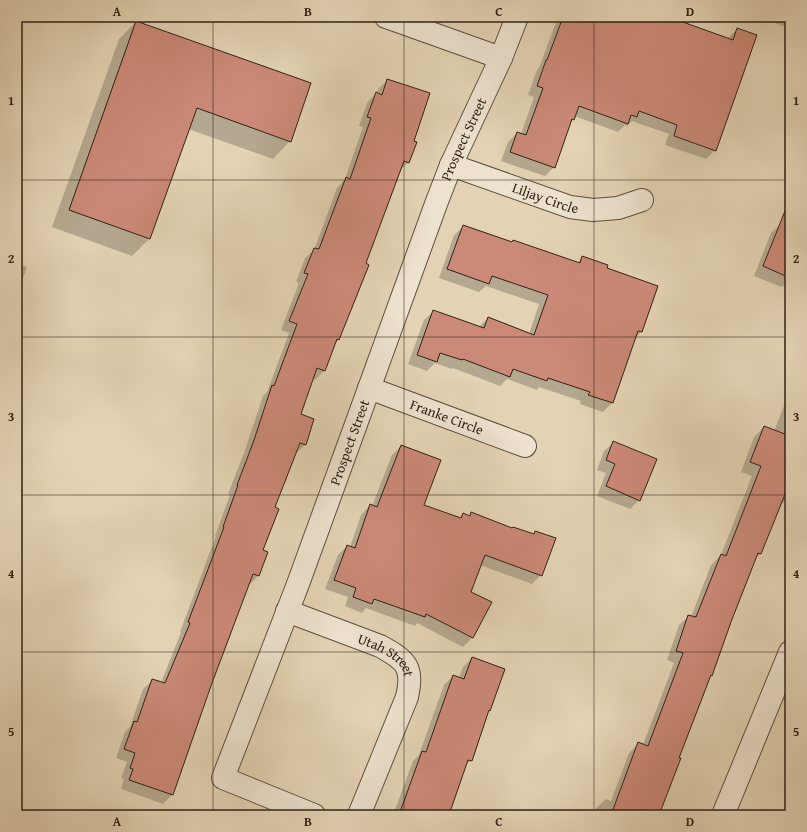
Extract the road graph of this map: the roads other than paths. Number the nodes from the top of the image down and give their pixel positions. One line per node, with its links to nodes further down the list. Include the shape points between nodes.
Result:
1 (386, 17): 3 (street)
2 (517, 17): 3 (street, Prospect Street)
3 (501, 58): 4 (street, Prospect Street)
4 (451, 165): 5 (street, Liljay Circle, via 570,207 593,210 618,208); 6 (street, Prospect Street)
5 (642, 200)
6 (369, 388): 7 (street, Franke Circle); 8 (street, Prospect Street)
7 (525, 446)
8 (287, 611): 10 (street, Prospect Street, via 222,778); 11 (street, Utah Street, via 380,646 394,653 408,668 410,678 407,697)
9 (790, 652): 12 (street)
10 (314, 815)
11 (359, 815)
12 (723, 815)

